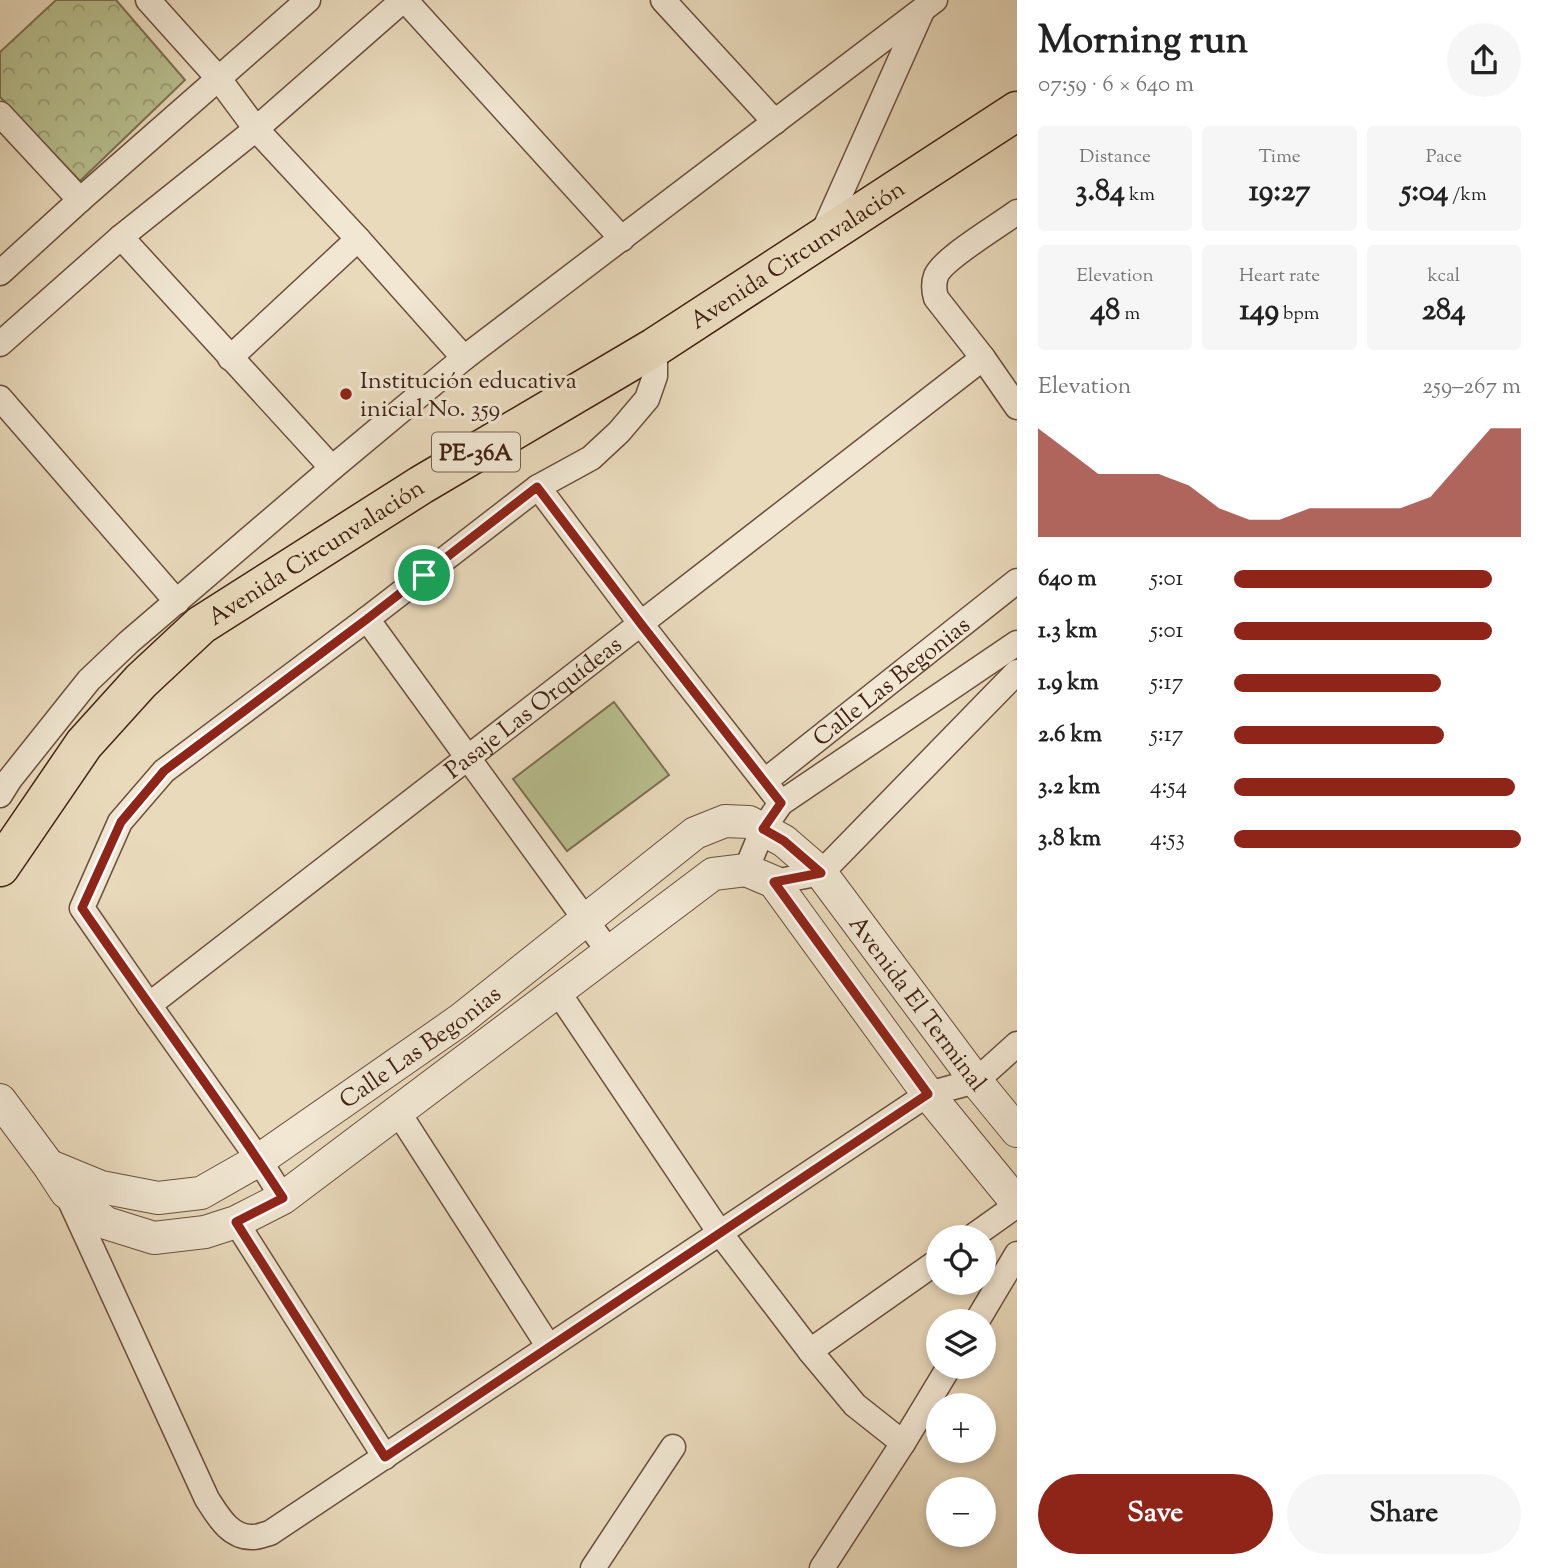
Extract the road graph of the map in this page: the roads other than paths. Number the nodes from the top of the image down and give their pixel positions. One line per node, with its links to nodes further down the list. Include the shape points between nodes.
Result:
1 (148, 0): 6 (street)
2 (308, 0): 6 (street)
3 (404, 0): 10 (street); 15 (street)
4 (663, 0): 9 (street)
5 (924, 3): 9 (street); 16 (street)
6 (219, 79): 10 (street); 11 (street)
7 (1017, 111): 16 (highway, Avenida Circunvalación / PE-36A)
8 (0, 114): 11 (street)
9 (775, 122): 15 (street)
10 (256, 129): 13 (street); 14 (street)
11 (80, 200): 17 (street)
12 (1017, 212): 22 (street, via 948,261 936,275 936,298)
13 (121, 237): 18 (street); 20 (street)
14 (359, 239): 20 (street); 21 (street)
15 (622, 239): 21 (street)
16 (821, 239): 19 (highway, Avenida Circunvalación / PE-36A)
17 (0, 273)
18 (0, 344)
19 (655, 347): 27 (street, via 655,376 647,399 591,458); 39 (highway, Avenida Circunvalación / PE-36A, via 421,485 201,625 141,681 84,744)
20 (230, 358): 26 (street)
21 (464, 358): 26 (street)
22 (983, 358): 23 (street); 31 (street, Pasaje Las Orquídeas)
23 (1010, 382): 25 (street)
24 (0, 398): 29 (street)
25 (1017, 407)
26 (332, 468): 29 (street)
27 (537, 487): 30 (street); 31 (street)
28 (1017, 581): 35 (street, Calle Las Begonias)
29 (177, 602): 36 (street, via 89,680)
30 (367, 619): 34 (street); 45 (street, via 164,771 121,822 82,908)
31 (641, 624): 34 (street, Pasaje Las Orquídeas); 35 (street)
32 (1017, 643): 37 (street, Calle Las Begonias)
33 (1017, 673): 40 (street)
34 (467, 757): 42 (street); 45 (street, Pasaje Las Orquídeas)
35 (765, 781): 37 (street)
36 (0, 795)
37 (781, 803): 38 (street, Calle Las Begonias)
38 (763, 829): 40 (street, Calle Las Begonias); 41 (street, Calle Las Begonias); 42 (street, Calle Las Begonias, via 749,822 725,821 695,833)
39 (0, 866)
40 (821, 873): 41 (street, Calle Las Begonias); 47 (street, Avenida El Terminal)
41 (760, 876): 43 (street, Calle Las Begonias, via 713,874); 48 (street, Avenida El Terminal)
42 (585, 920): 43 (street); 52 (street, Calle Las Begonias, via 460,1020)
43 (608, 952): 44 (street, Calle Las Begonias)
44 (558, 992): 50 (street, Calle Las Begonias); 58 (street)
45 (149, 1005): 52 (street)
46 (1017, 1044): 47 (street)
47 (976, 1081): 48 (street); 51 (street, Avenida El Terminal)
48 (928, 1094): 55 (street, Avenida El Terminal); 58 (street)
49 (0, 1100): 53 (street, Calle Las Begonias)
50 (398, 1112): 54 (street, Calle Las Begonias); 62 (street)
51 (1017, 1131)
52 (259, 1160): 53 (street, Calle Las Begonias, via 201,1193 158,1198); 54 (street)
53 (57, 1179): 56 (street, Calle Las Begonias, via 106,1223 153,1238 205,1232); 67 (street, via 207,1499 222,1522 252,1537 270,1533)
54 (283, 1198): 56 (street, Calle Las Begonias)
55 (1017, 1204): 57 (street)
56 (236, 1222): 67 (street)
57 (988, 1225)
58 (720, 1233): 62 (street); 63 (street)
59 (1017, 1254): 61 (street)
60 (926, 1269): 63 (street)
61 (983, 1309)
62 (549, 1347): 67 (street)
63 (810, 1351): 65 (street, via 855,1405)
64 (942, 1379): 65 (street)
65 (903, 1443): 69 (street)
66 (673, 1447): 68 (street)
67 (385, 1457)
68 (603, 1565)
69 (822, 1568)

